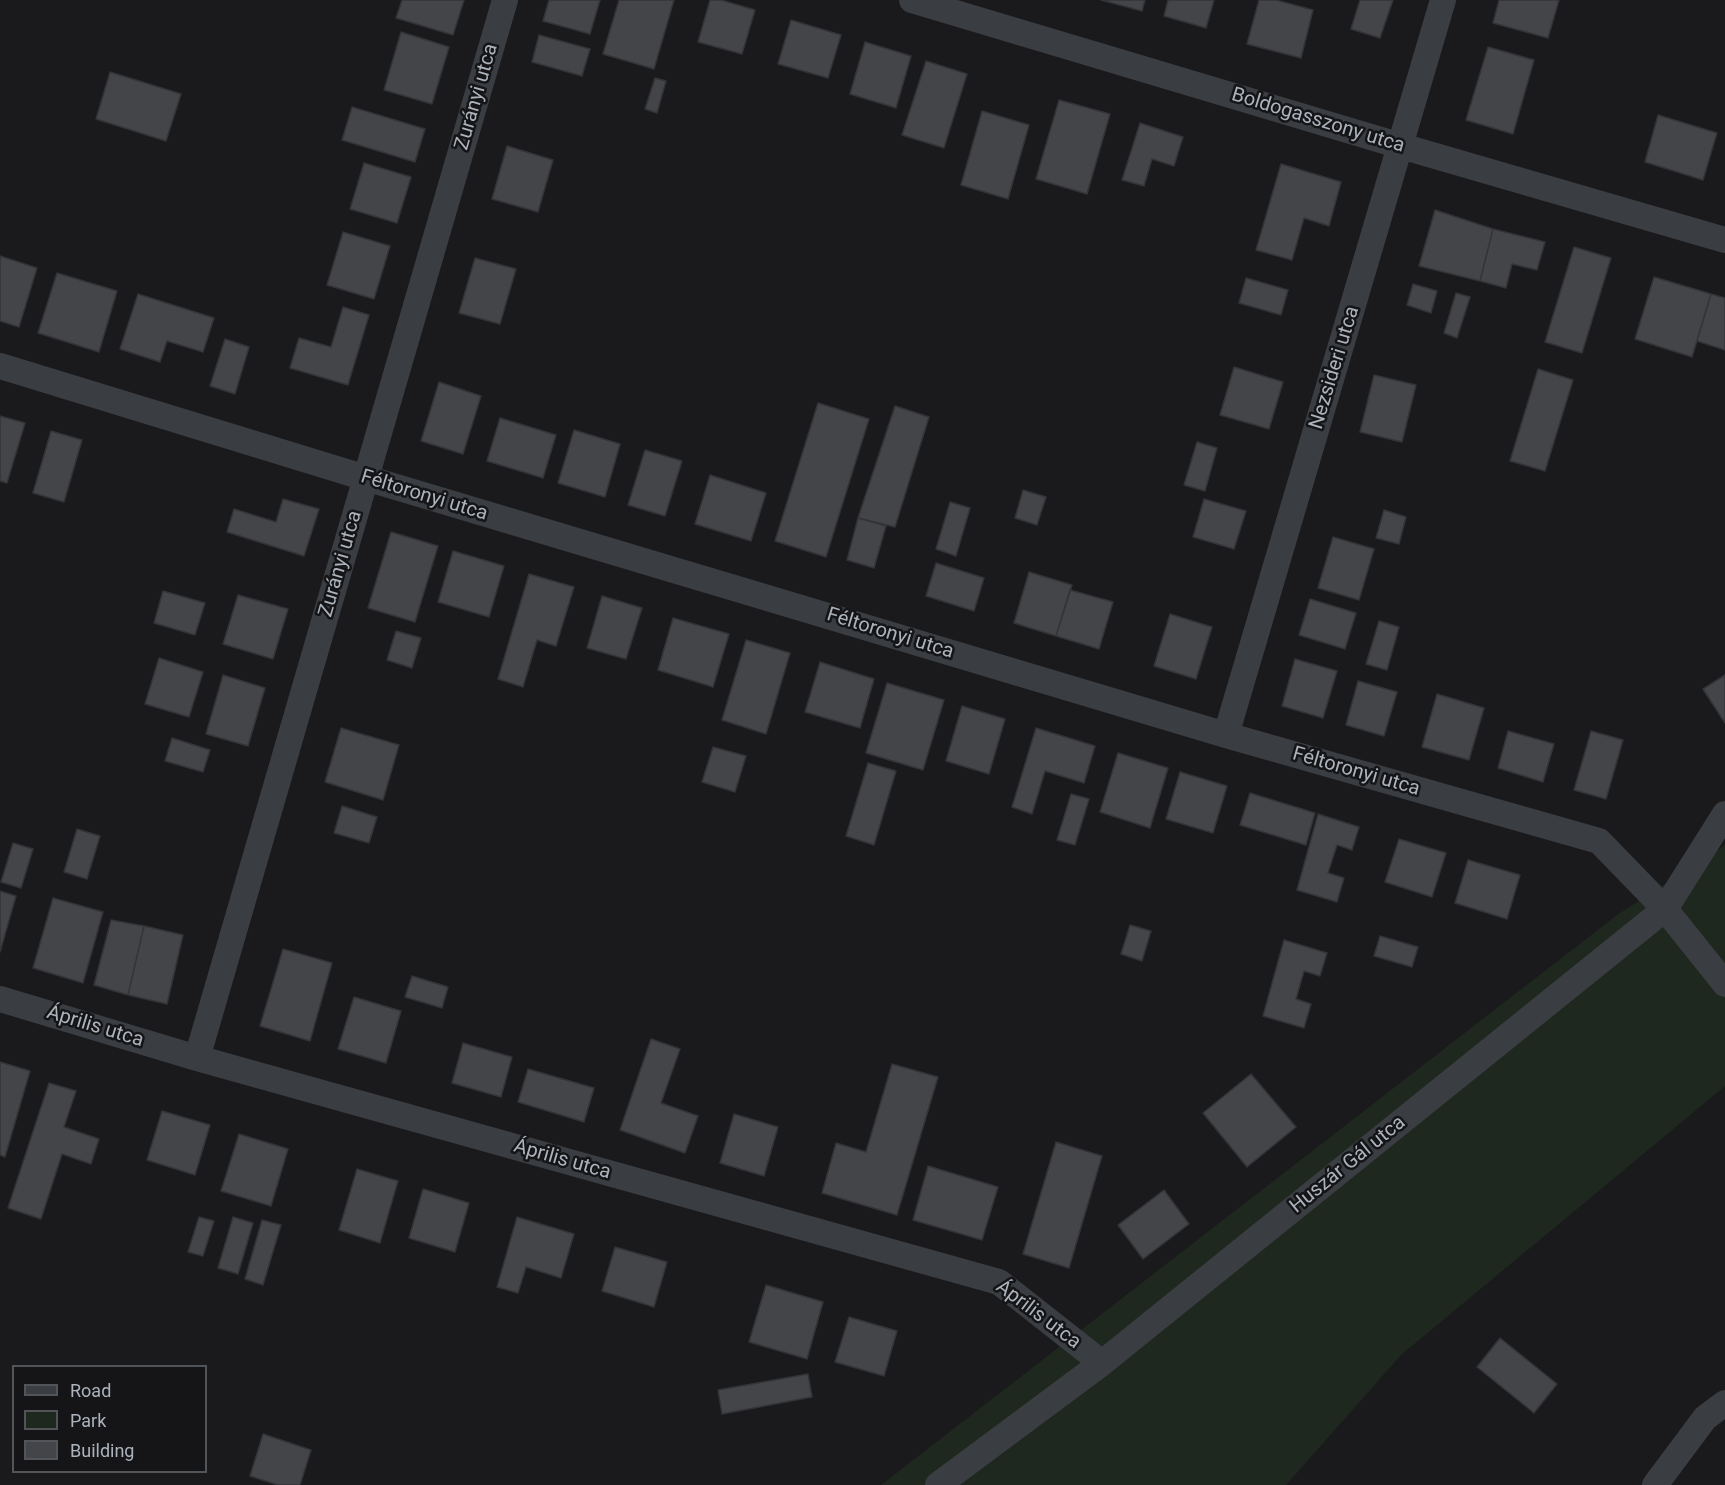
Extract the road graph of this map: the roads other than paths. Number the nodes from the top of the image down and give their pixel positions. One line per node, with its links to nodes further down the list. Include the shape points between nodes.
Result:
1 (505, 0): 7 (street, Zurányi utca)
2 (912, 0): 4 (street, Boldogasszony utca)
3 (1443, 0): 4 (street, Nezsideri utca)
4 (1401, 146): 5 (street, Boldogasszony utca); 8 (street, Nezsideri utca)
5 (1725, 240)
6 (0, 366): 7 (street, Féltoronyi utca)
7 (366, 478): 8 (street, Féltoronyi utca); 13 (street, Zurányi utca)
8 (1226, 735): 10 (street, Féltoronyi utca, via 1599,841)
9 (1725, 814): 10 (street, Huszár Gál utca)
10 (1665, 909): 11 (street, Féltoronyi utca); 14 (street, Huszár Gál utca)
11 (1725, 984)
12 (0, 999): 13 (street, Április utca)
13 (197, 1058): 14 (street, Április utca, via 999,1282)
14 (1102, 1363): 16 (street, Huszár Gál utca)
15 (1725, 1403): 17 (street, via 1705,1418)
16 (938, 1485)
17 (1655, 1485)

